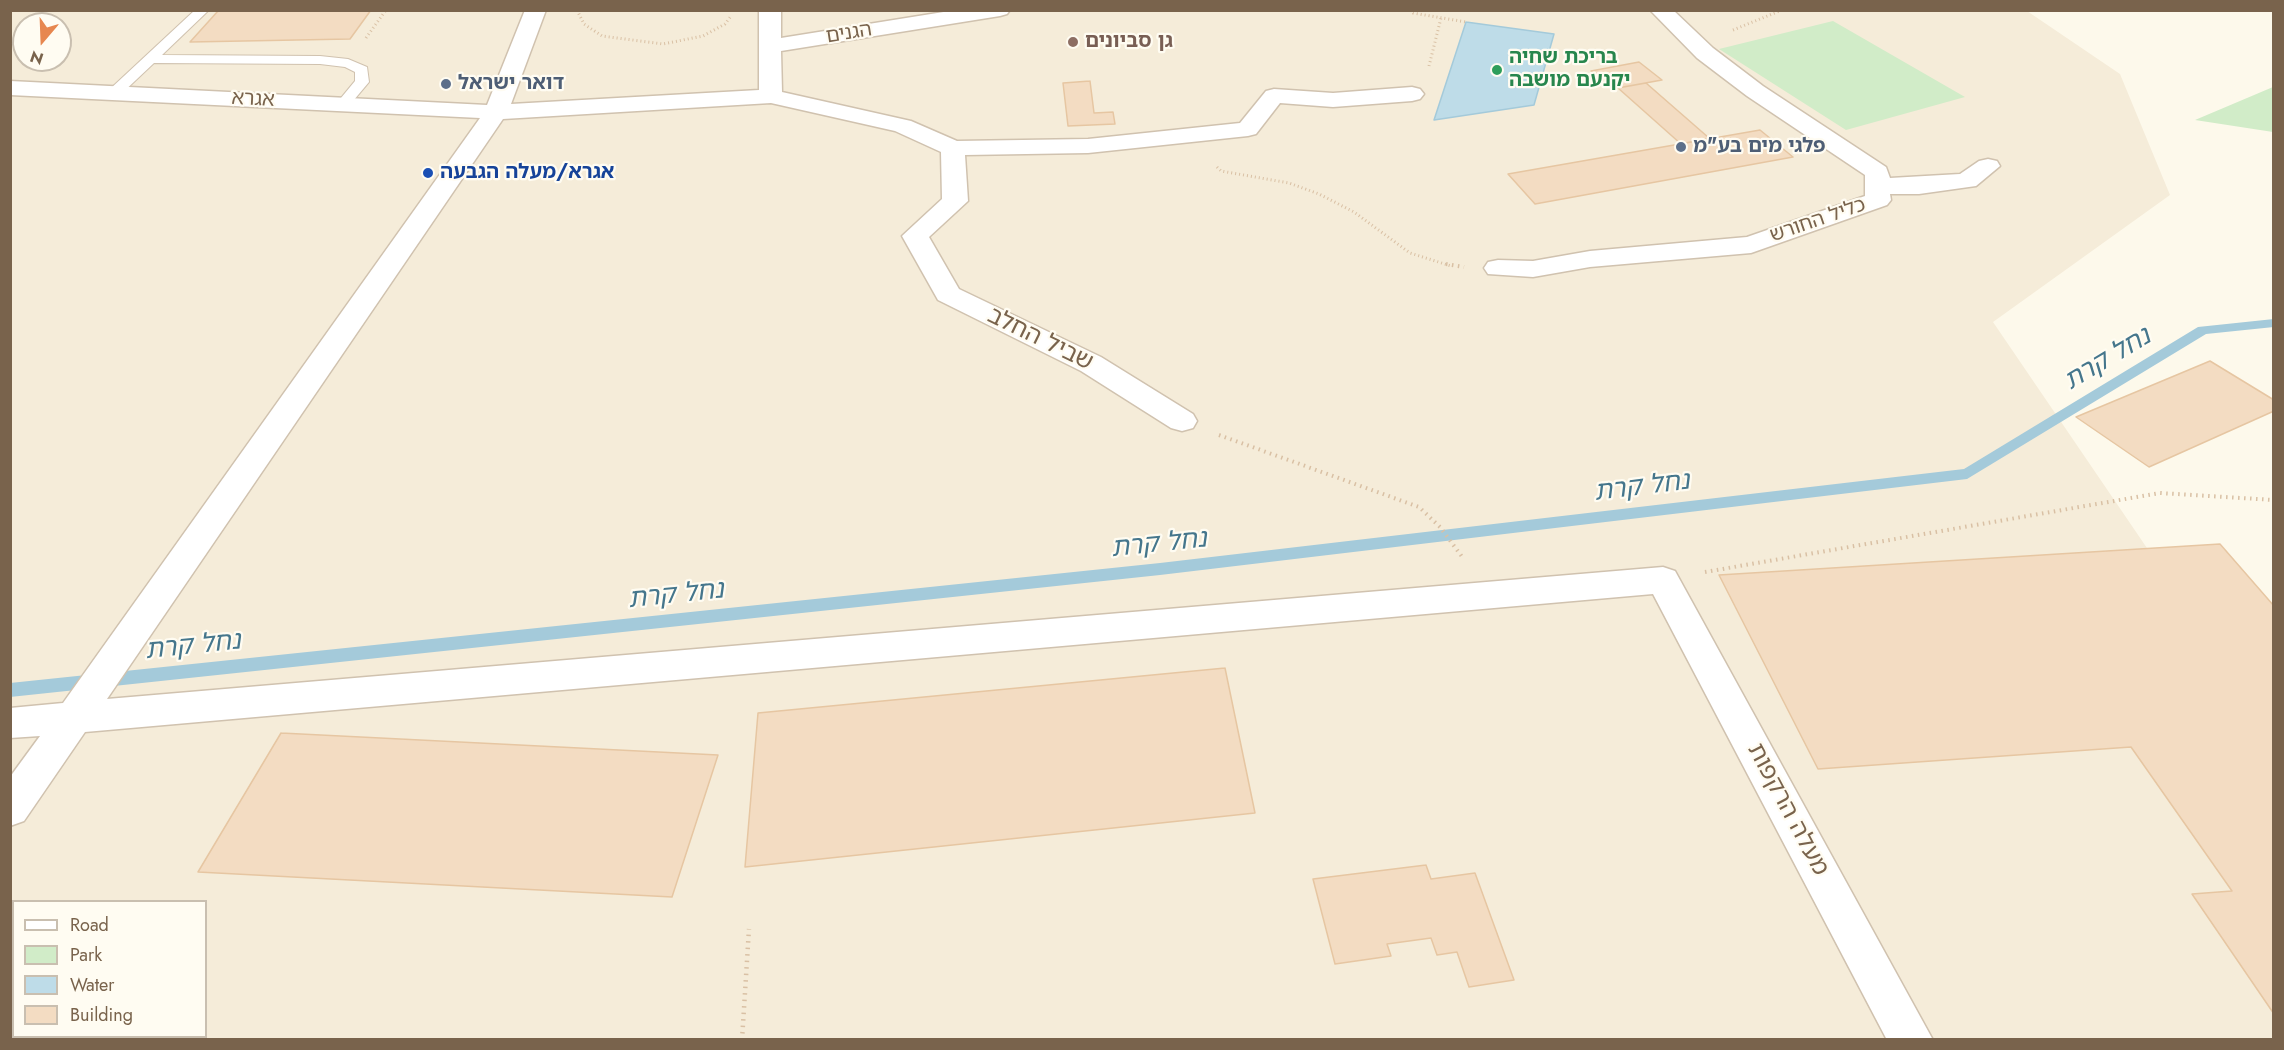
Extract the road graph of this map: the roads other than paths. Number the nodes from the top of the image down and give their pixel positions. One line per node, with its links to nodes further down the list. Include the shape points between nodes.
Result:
1 (203, 10): 7 (lane)
2 (536, 10): 13 (street)
3 (770, 10): 6 (street)
4 (1000, 10): 6 (street, הגנים)
5 (1660, 10): 16 (street, כליל החורש, via 1755,91 1877,172)
6 (770, 46): 11 (street)
7 (150, 59): 9 (lane); 12 (lane, via 348,63 362,70 362,82)
8 (10, 88): 9 (street, אגרא)
9 (114, 93): 12 (street, אגרא)
10 (1412, 94): 14 (street, via 1333,100 1274,96 1248,129 1184,137 1088,146)
11 (771, 96): 13 (street, אגרא); 14 (street, via 903,126)
12 (343, 104): 13 (street, אגרא)
13 (496, 112): 19 (street)
14 (953, 148): 18 (street, שביל החלב, via 955,201 915,236 948,294 1091,364)
15 (1988, 166): 16 (street, via 1967,181)
16 (1878, 186): 17 (street, כליל החורש, via 1878,200 1751,245 1590,259 1533,269)
17 (1498, 268)
18 (1182, 421)
19 (76, 718): 20 (street); 21 (street); 22 (street, מעלה הרקפות, via 1663,580)
20 (10, 723)
21 (10, 809)
22 (1911, 1040)

